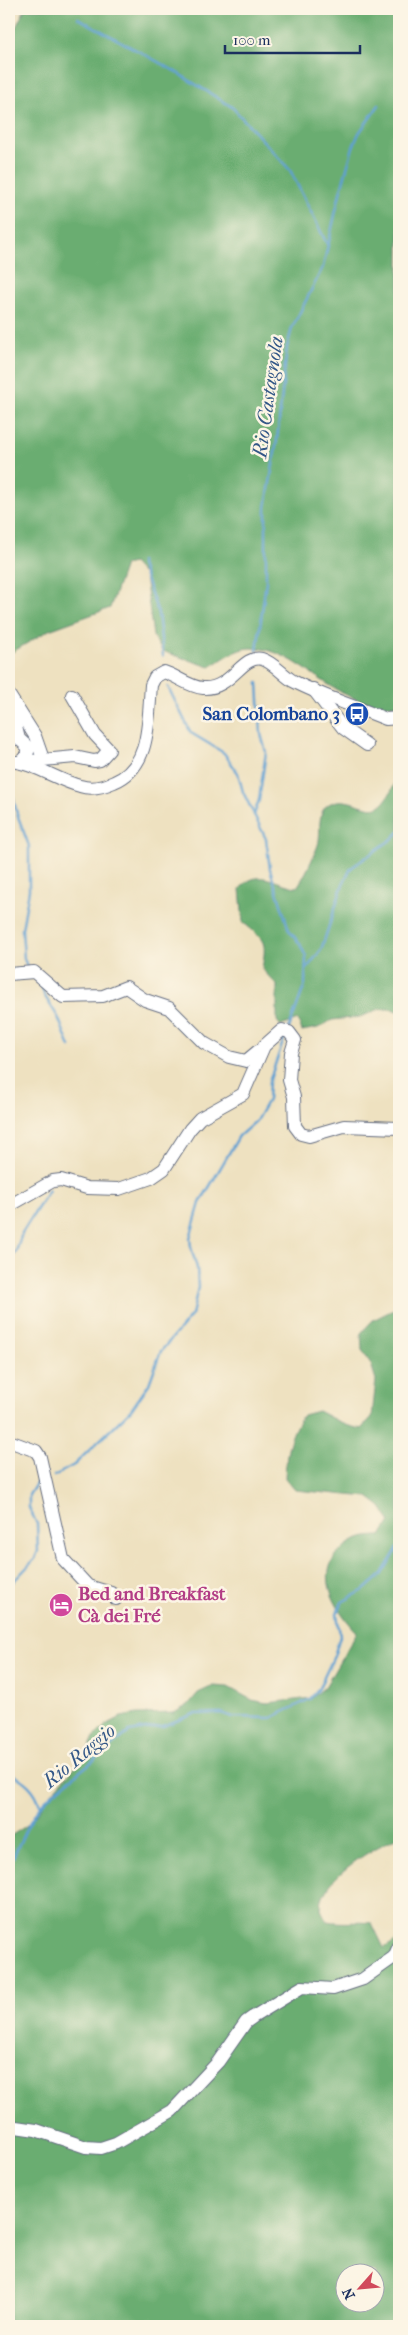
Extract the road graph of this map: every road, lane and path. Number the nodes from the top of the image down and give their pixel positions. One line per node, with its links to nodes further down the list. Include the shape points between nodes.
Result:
1 (313, 689): 5 (street, via 386,719); 6 (street, via 342,728); 7 (street, via 294,681 262,659 243,665 218,687 190,685 164,672 155,677 151,686 143,749 136,766 122,779 100,788 81,787)
2 (9, 695): 7 (street, via 35,736 42,756)
3 (72, 695): 7 (street, via 95,735 109,750 100,760 94,761 75,757)
4 (9, 714): 7 (street, via 14,719 19,739 29,748)
5 (399, 718)
6 (367, 745)
7 (23, 762)
8 (9, 974): 9 (street, via 34,972 63,997 103,996 126,986 145,1000 169,1008 204,1044 242,1062)
9 (264, 1046): 10 (street, via 282,1030 289,1032 295,1040 289,1080 294,1097 295,1126 301,1134 309,1136 344,1126); 11 (street, via 244,1094 200,1118 164,1169 151,1178 120,1189 86,1188 61,1180 53,1181)
10 (399, 1128)
11 (9, 1206)
12 (9, 1441): 13 (street, via 36,1451 40,1457 63,1559 88,1586 111,1593)
13 (116, 1599)
14 (399, 1946): 15 (street, via 394,1957 363,1979 333,1989 302,1987 253,2017 218,2062 172,2111 116,2144 86,2147 36,2130)
15 (9, 2126)

